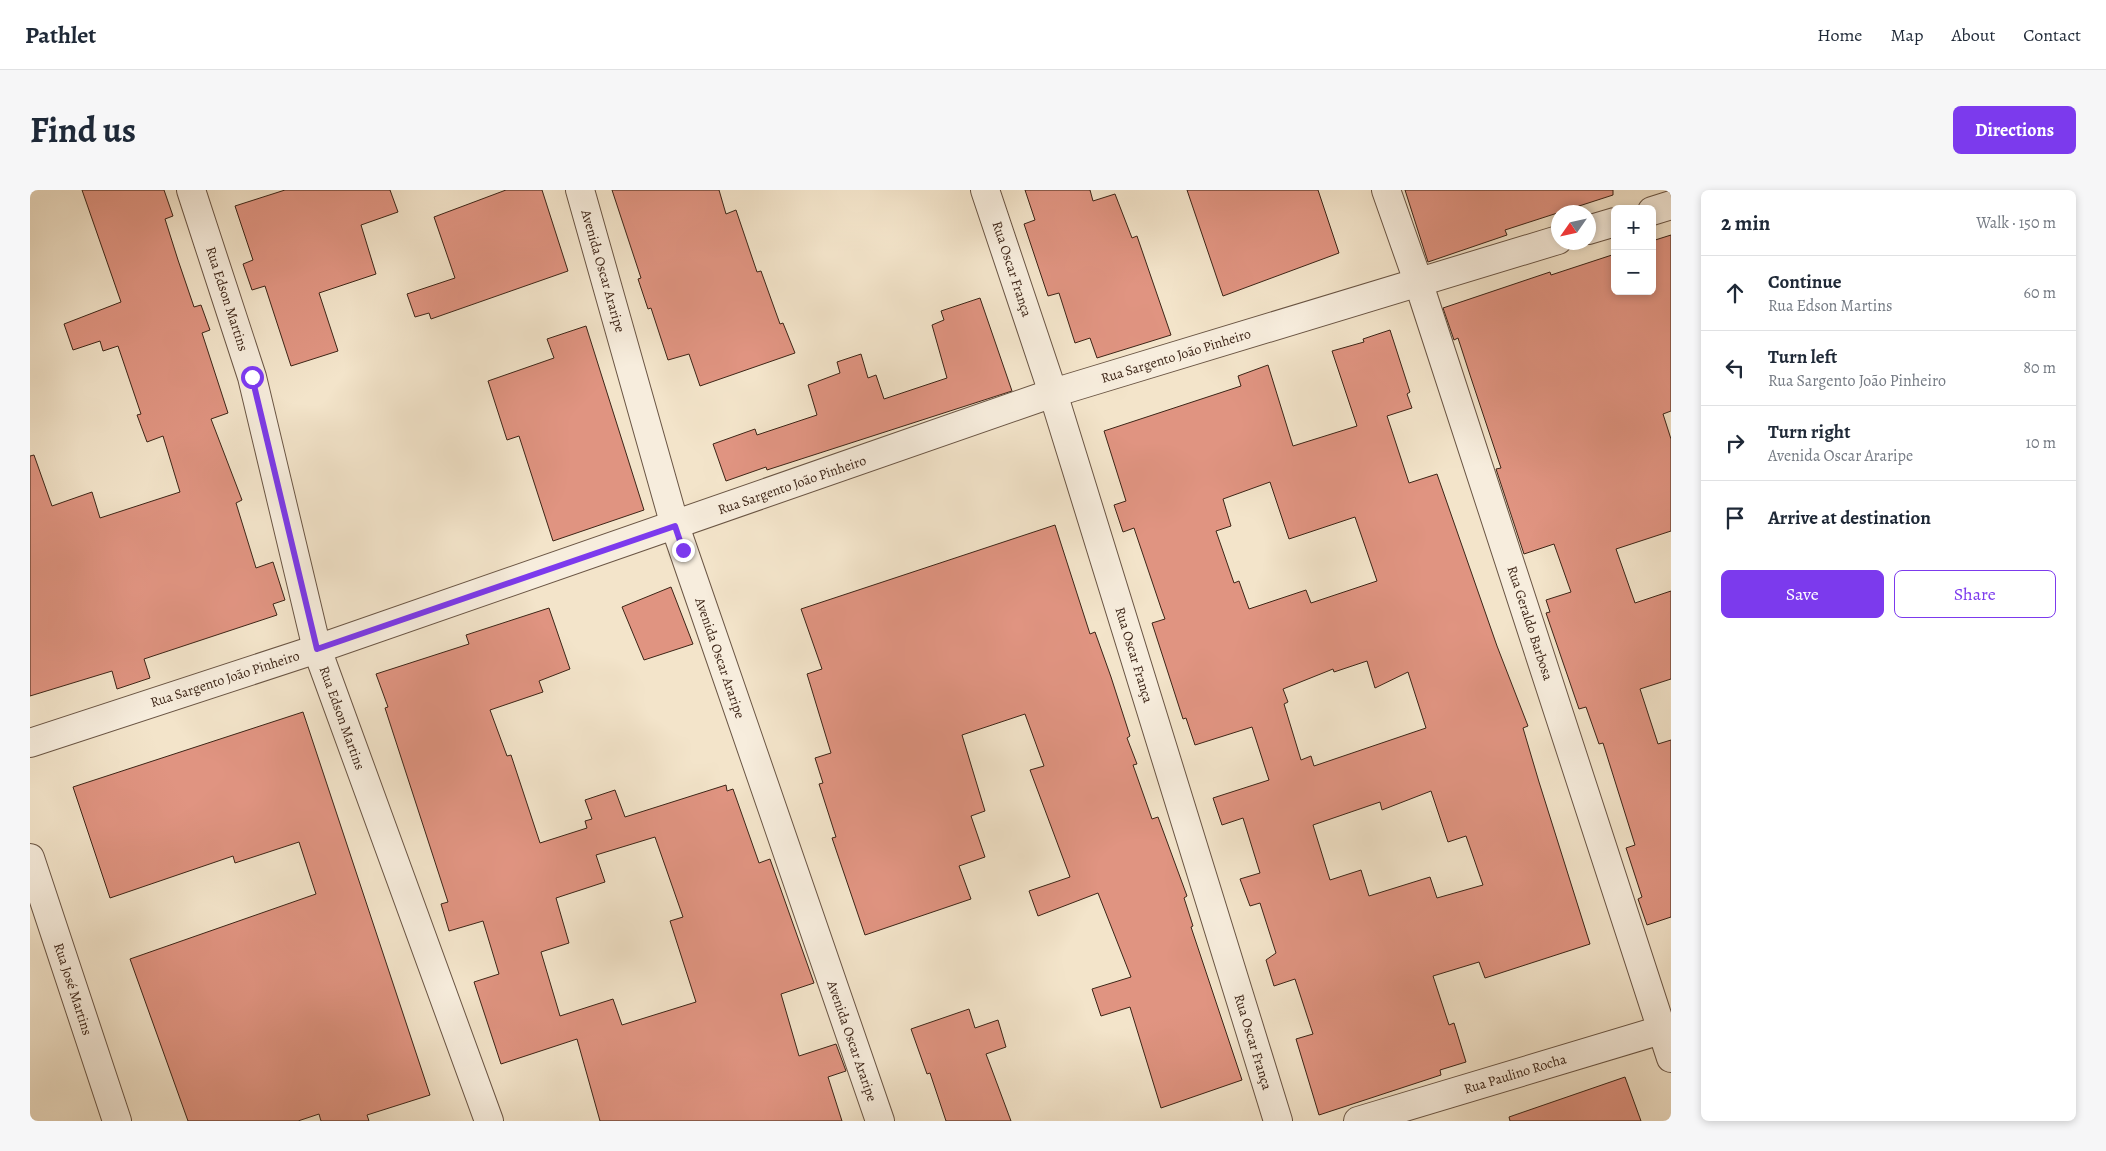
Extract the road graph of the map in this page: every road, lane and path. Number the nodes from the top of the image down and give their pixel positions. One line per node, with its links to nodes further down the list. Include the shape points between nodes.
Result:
1 (191, 190): 13 (street, Rua Edson Martins, via 252,377)
2 (580, 190): 12 (street, Avenida Oscar Araripe)
3 (985, 190): 11 (street, Rua Oscar França)
4 (1386, 190): 10 (street, Rua Geraldo Barbosa)
5 (1671, 205): 6 (street)
6 (1656, 209)
7 (1611, 223): 8 (street)
8 (1596, 228)
9 (1551, 242): 10 (street, Rua Sargento João Pinheiro)
10 (1419, 284): 11 (street, Rua Sargento João Pinheiro); 16 (street, Rua Geraldo Barbosa)
11 (1053, 393): 12 (street, Rua Sargento João Pinheiro); 22 (street, Rua Oscar França)
12 (675, 526): 13 (street, Rua Sargento João Pinheiro); 21 (street, Avenida Oscar Araripe)
13 (317, 649): 14 (street, Rua Sargento João Pinheiro); 20 (street, Rua Edson Martins)
14 (30, 743)
15 (30, 858): 19 (street, Rua José Martins)
16 (1667, 1029): 17 (street, Rua Geraldo Barbosa); 18 (street, Rua Paulino Rocha)
17 (1671, 1058)
18 (1427, 1111): 23 (street, Rua Paulino Rocha)
19 (117, 1121)
20 (489, 1121)
21 (880, 1121)
22 (1278, 1121)
23 (1358, 1121)

